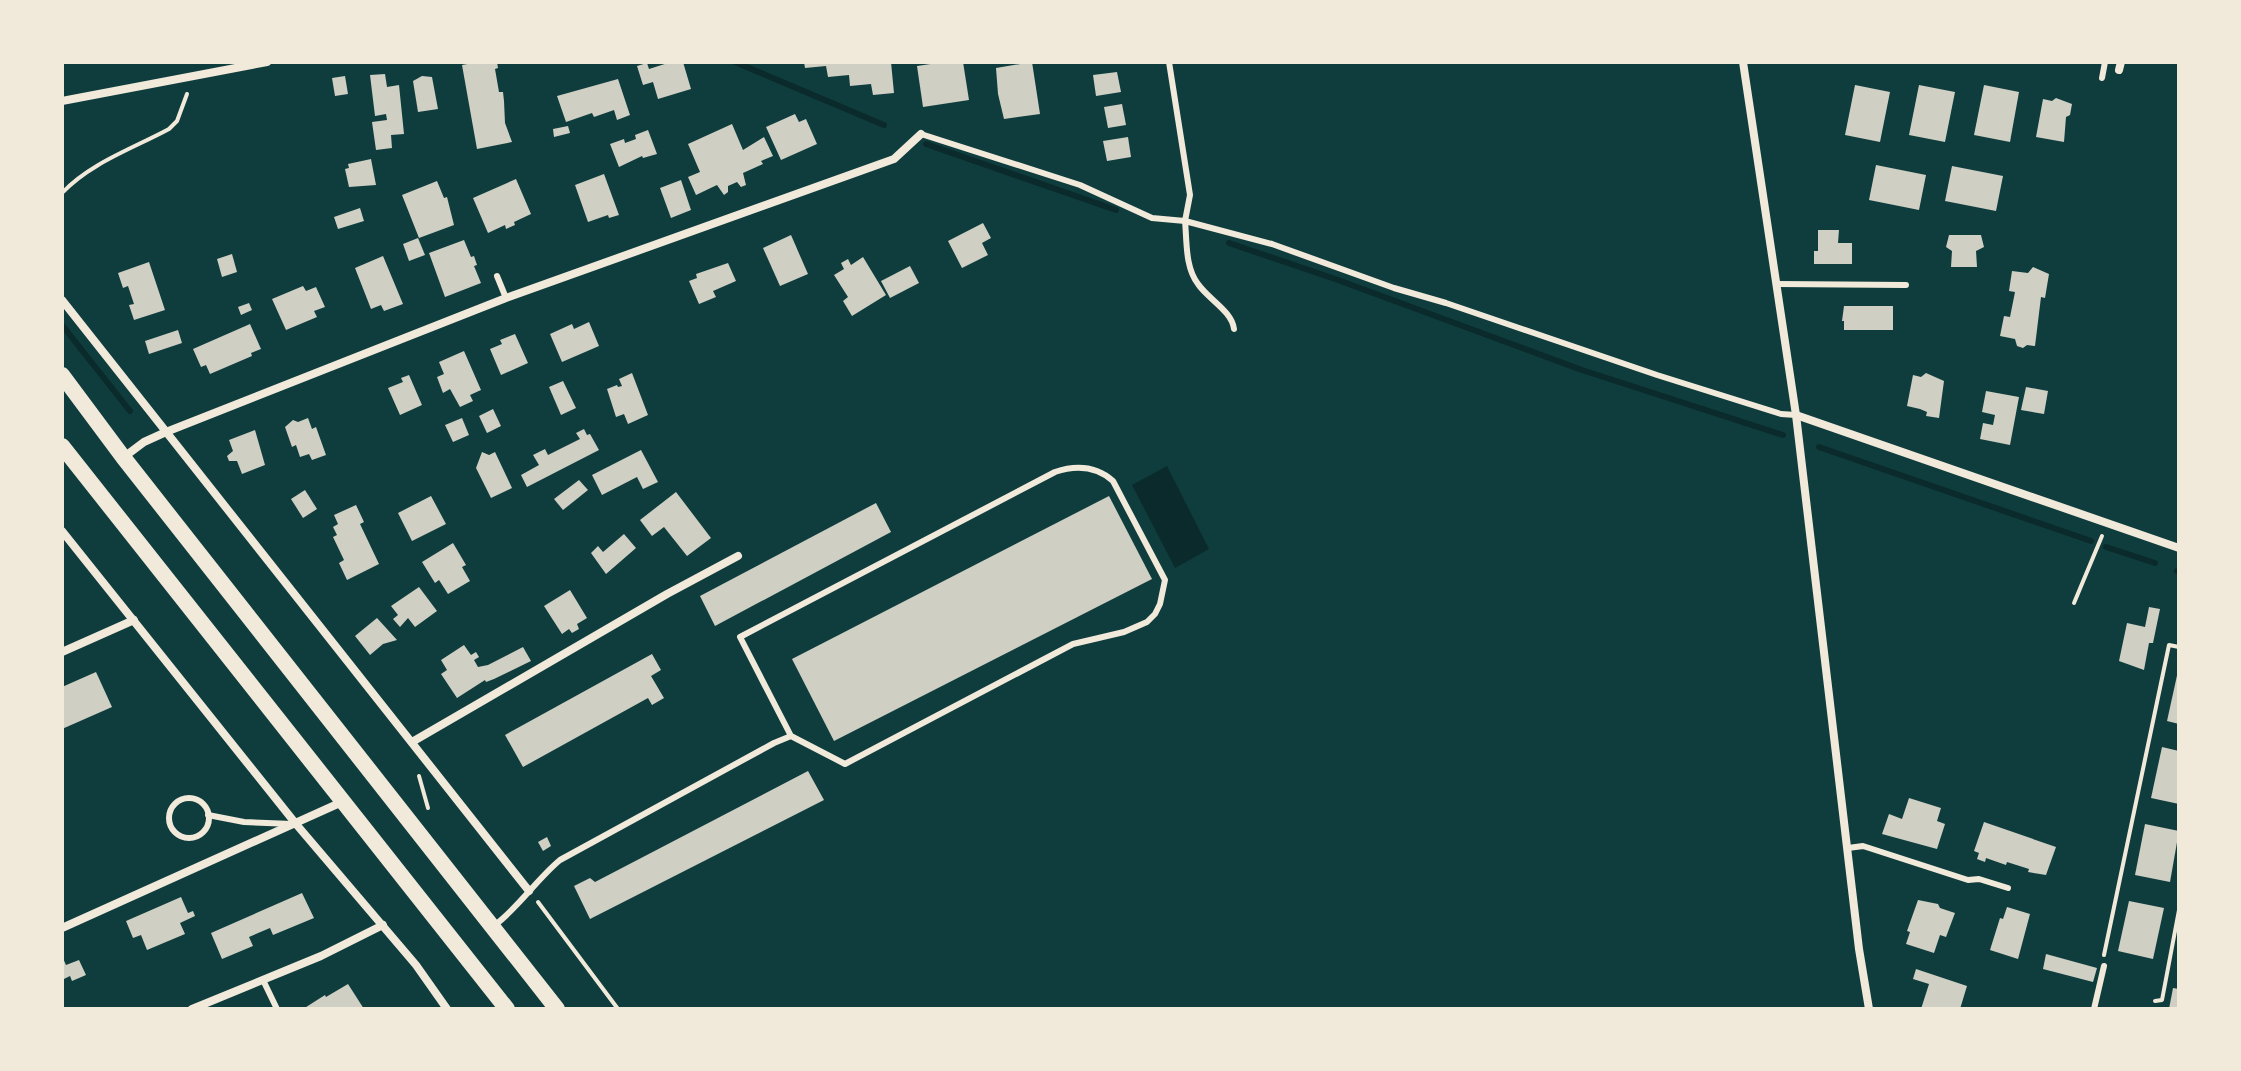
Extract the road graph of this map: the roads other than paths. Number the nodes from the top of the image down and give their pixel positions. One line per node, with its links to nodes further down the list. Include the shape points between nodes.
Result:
1 (267, 62): 6 (street)
2 (1169, 62): 8 (lane, via 1190,195)
3 (1743, 62): 10 (street)
4 (2105, 62): 5 (lane)
5 (2102, 78)
6 (62, 101)
7 (921, 134): 8 (lane, via 1080,185 1152,218); 12 (street, via 894,159)
8 (1185, 221): 14 (lane, via 1196,282); 16 (lane, via 1272,244 1657,375)
9 (497, 276): 12 (lane)
10 (1778, 284): 11 (lane); 16 (street)
11 (1906, 285)
12 (506, 298): 17 (street)
13 (62, 300): 17 (street)
14 (1234, 329)
15 (62, 375): 19 (main road)
16 (1796, 415): 21 (street); 30 (street)
17 (166, 432): 19 (street); 26 (street)
18 (62, 446): 27 (main road)
19 (123, 457): 34 (main road)
20 (62, 531): 23 (street)
21 (2179, 548)
22 (738, 556): 26 (street)
23 (134, 620): 24 (street); 29 (street)
24 (62, 652)
25 (791, 736): 25 (lane, via 845,764 1073,644 1147,622 1160,604 1165,580 1113,481 1082,467 1055,472 740,637); 32 (lane, via 560,860)
26 (412, 742): 32 (street)
27 (342, 802): 29 (street); 42 (main road)
28 (208, 815): 28 (lane, via 203,804 186,798 174,804 169,821 176,833 195,837 206,828); 29 (lane)
29 (296, 824): 33 (street); 35 (street)
30 (1848, 848): 31 (lane, via 1863,846); 44 (street)
31 (2008, 888)
32 (529, 891): 34 (lane)
33 (383, 925): 37 (street); 41 (street)
34 (492, 927): 43 (main road)
35 (62, 928)
36 (2104, 966): 45 (lane)
37 (263, 980): 38 (street); 40 (lane)
38 (208, 1006): 39 (street)
39 (192, 1009)
40 (277, 1009)
41 (447, 1009)
42 (507, 1009)
43 (557, 1009)
44 (1869, 1009)
45 (2094, 1009)

